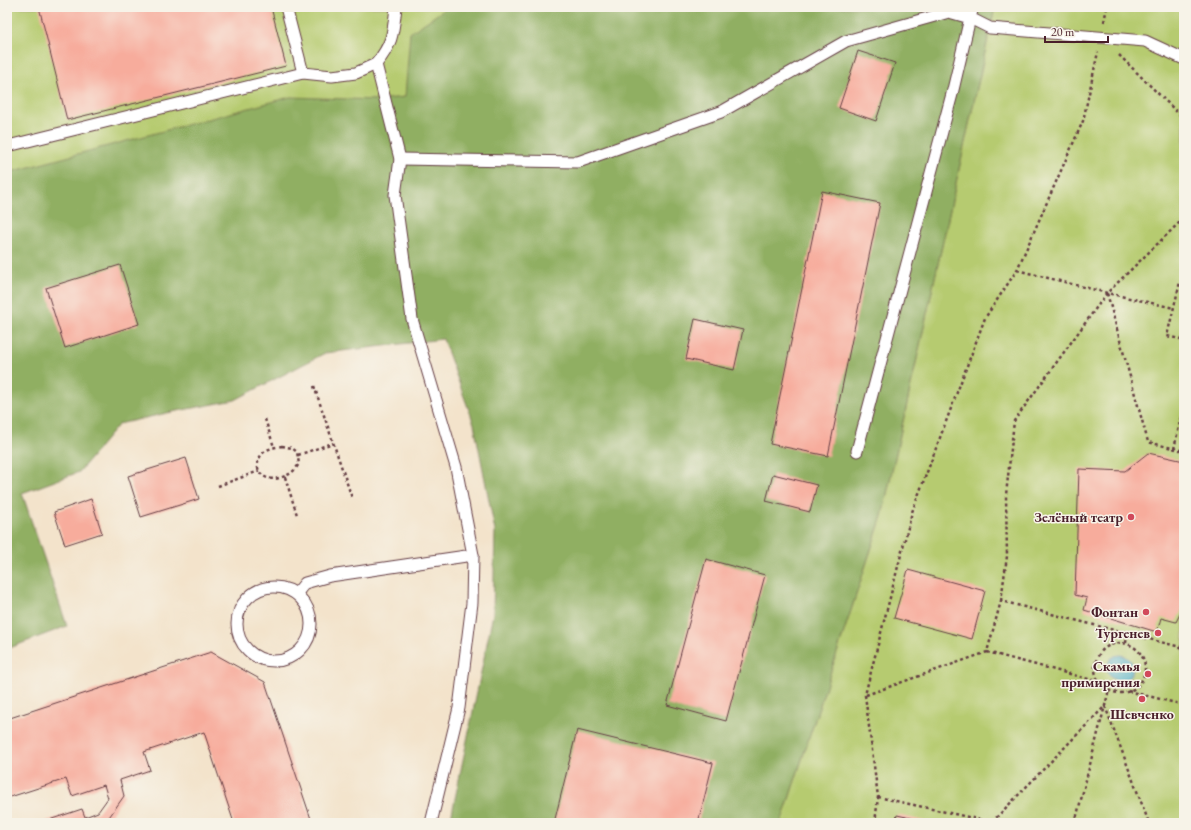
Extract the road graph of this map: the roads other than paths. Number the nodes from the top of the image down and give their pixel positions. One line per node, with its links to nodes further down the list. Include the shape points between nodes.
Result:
1 (286, 7): 7 (lane)
2 (396, 7): 6 (lane, via 392,37 385,53)
3 (973, 7): 4 (lane)
4 (970, 18): 5 (lane, via 990,28 1145,41); 9 (lane, via 949,12 846,41 721,112 578,162); 10 (lane)
5 (1184, 59)
6 (376, 64): 7 (lane, via 356,73 332,76); 9 (lane)
7 (303, 73): 8 (lane, via 12,145)
8 (7, 144)
9 (400, 159): 11 (lane, via 395,195 412,319 456,467)
10 (857, 451)
11 (473, 554): 12 (lane, via 330,576 305,583); 13 (lane, via 472,603 459,708)
12 (296, 594): 12 (lane, via 306,604 311,618 310,633 304,646 293,655 280,660 266,660 252,654 242,643 238,629 238,615 244,602 255,592 269,587 283,588)
13 (432, 823)

